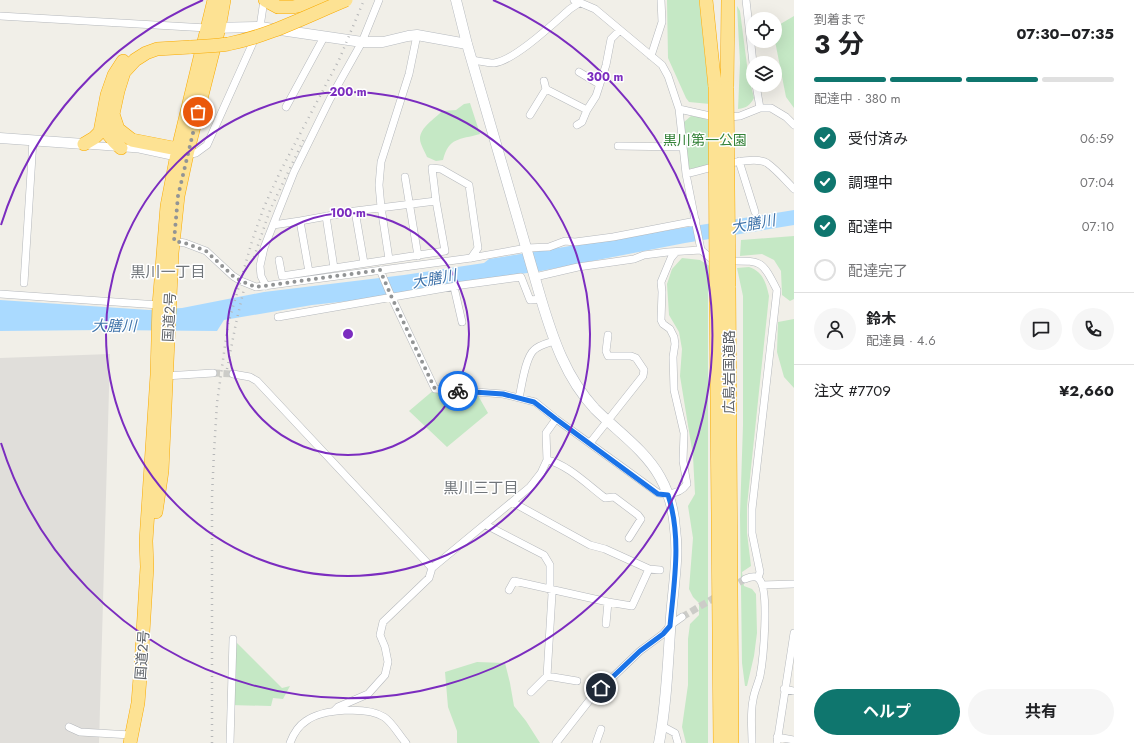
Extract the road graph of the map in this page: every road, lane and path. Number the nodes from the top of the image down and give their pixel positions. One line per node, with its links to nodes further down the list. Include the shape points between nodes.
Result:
1 (214, 0): 16 (highway, 国道2号)
2 (224, 0): 16 (highway, 国道2号)
3 (264, 0): 4 (highway, via 278,7 293,7); 15 (street)
4 (328, 0): 21 (highway, via 258,29)
5 (346, 0): 21 (highway, bridge, via 257,36 227,44)
6 (379, 0): 20 (street)
7 (456, 0): 22 (street)
8 (661, 0): 23 (street, via 662,22)
9 (706, 0): 29 (highway)
10 (715, 0): 29 (highway, 広島岩国道路)
11 (728, 0): 29 (highway, 広島岩国道路)
12 (746, 0): 24 (street)
13 (576, 2): 17 (street, via 595,9); 25 (street, via 514,55 493,63)
14 (0, 16): 16 (street)
15 (260, 27): 16 (street); 19 (street); 46 (street, via 206,145 196,152)
16 (213, 28): 46 (highway, 国道2号)
17 (620, 30): 23 (street); 28 (street, via 611,39)
18 (417, 35): 20 (street, via 383,42); 22 (street); 53 (street, via 409,74 381,162)
19 (324, 37): 20 (street); 32 (street)
20 (362, 42): 59 (street, via 294,172)
21 (191, 44): 37 (highway, via 159,41 127,55 114,75); 46 (highway, via 157,49 135,60 124,72 113,114 118,129 132,140)
22 (467, 44): 25 (street)
23 (651, 56): 34 (street, via 662,65 668,76)
24 (752, 56)
25 (472, 60): 62 (street)
26 (579, 72): 28 (street)
27 (544, 81): 30 (street)
28 (599, 84): 35 (street, via 596,96)
29 (721, 87): 76 (highway, 広島岩国道路, bridge)
30 (546, 89): 35 (street); 36 (street)
31 (757, 92): 33 (street)
32 (286, 107)
33 (760, 108): 34 (street, via 740,116 719,118); 39 (street, via 771,108)
34 (679, 109): 44 (street)
35 (587, 110): 38 (street, via 582,122)
36 (530, 115)
37 (102, 122): 42 (highway, via 100,132); 45 (highway, via 105,131)
38 (577, 125)
39 (794, 125)
40 (0, 138): 41 (street)
41 (33, 140): 42 (street); 74 (street)
42 (84, 144): 45 (street)
43 (618, 146): 44 (street)
44 (684, 147): 48 (street)
45 (121, 148): 46 (street)
46 (180, 153): 60 (highway, 国道2号, via 178,196)
47 (739, 161): 48 (street); 50 (street, via 761,161 768,164); 55 (street)
48 (686, 174): 58 (street)
49 (405, 177): 52 (street)
50 (794, 189)
51 (436, 201): 52 (street); 64 (street, via 445,251); 65 (street, via 432,168 441,168 469,186 478,248)
52 (411, 205): 53 (street); 64 (street)
53 (381, 207): 54 (street); 66 (street)
54 (355, 211): 56 (street); 68 (street)
55 (755, 212)
56 (326, 216): 57 (street); 70 (street)
57 (300, 221): 59 (street); 71 (street)
58 (696, 223): 61 (street); 62 (street, via 613,237 565,241 550,247)
59 (273, 224): 75 (street, via 260,266)
60 (169, 241): 75 (street, via 185,243 206,251 241,281 256,287); 81 (highway, 国道2号, via 172,252)
61 (701, 248): 63 (street); 101 (street, via 713,260 755,261 766,268 777,290 752,509 752,533 760,572)
62 (527, 250): 65 (street); 73 (street)
63 (676, 252): 73 (street, via 650,254); 94 (street, via 661,282 661,320 674,337 674,390 684,433 683,461 687,484 683,489)
64 (415, 256): 66 (street); 69 (street)
65 (471, 258): 69 (street)
66 (389, 259): 68 (street)
67 (279, 260): 71 (street, via 282,276)
68 (364, 263): 70 (street)
69 (406, 266): 72 (street)
70 (334, 268): 71 (street)
71 (309, 272)
72 (381, 272): 75 (street); 79 (street)
73 (534, 276): 80 (street)
74 (24, 282)
75 (266, 286)
76 (722, 286): 132 (highway, 広島岩国道路); 133 (highway, 広島岩国道路)
77 (454, 287): 79 (street); 80 (street, via 521,277 530,300); 83 (street)
78 (0, 294): 81 (street)
79 (391, 297): 82 (street); 89 (street, via 435,389 503,394)
80 (541, 299): 85 (street)
81 (163, 307): 88 (highway, 国道2号)
82 (278, 317)
83 (462, 322)
84 (608, 335): 91 (street, via 608,356 631,356 636,358 644,370 643,376)
85 (554, 341): 89 (street, via 532,352); 91 (street, via 573,381)
86 (213, 373): 88 (street)
87 (233, 374): 98 (street, via 257,381)
88 (162, 375): 122 (highway, 国道2号, via 146,541 147,567 138,703)
89 (519, 398): 90 (street, via 534,402)
90 (556, 419): 92 (street); 93 (street, via 546,433)
91 (607, 421): 92 (street); 94 (street, via 649,461)
92 (590, 443): 94 (street, via 658,494)
93 (547, 460): 95 (street, via 530,487); 97 (street, via 573,473 605,498 614,497 638,515 641,519)
94 (668, 495): 110 (street, via 676,530)
95 (512, 502): 96 (street); 99 (street, via 590,545)
96 (486, 524): 98 (street); 105 (street, via 544,555 550,565)
97 (629, 538)
98 (432, 568): 118 (street, via 429,578 383,622 380,635 388,662 385,675 368,694)
99 (649, 569): 100 (street); 107 (street, via 632,606)
100 (660, 570)
101 (758, 578): 102 (street); 104 (street)
102 (745, 579)
103 (794, 584): 104 (street)
104 (762, 586): 134 (street, via 764,642 760,678 753,700)
105 (550, 588): 106 (street, via 514,581); 107 (street); 113 (street, via 552,594)
106 (509, 590)
107 (608, 602): 109 (street)
108 (682, 617): 110 (street)
109 (606, 624)
110 (670, 626): 119 (street); 128 (street, via 592,697)
111 (794, 635): 115 (street)
112 (233, 639): 125 (street)
113 (546, 676): 114 (street); 117 (street)
114 (577, 681)
115 (784, 689): 116 (street); 123 (street)
116 (794, 691)
117 (531, 692)
118 (334, 711): 126 (street, via 321,713 305,721 294,733); 127 (street, via 379,714 386,718)
119 (662, 726): 130 (street); 131 (street, via 675,733)
120 (69, 727): 122 (street, via 80,732)
121 (601, 729): 129 (street)
122 (130, 739)
123 (777, 740): 124 (street)
124 (794, 740)
125 (230, 743)
126 (290, 743)
127 (406, 743)
128 (556, 743)
129 (596, 743)
130 (659, 743)
131 (678, 743)
132 (720, 743)
133 (732, 743)
134 (752, 743)

